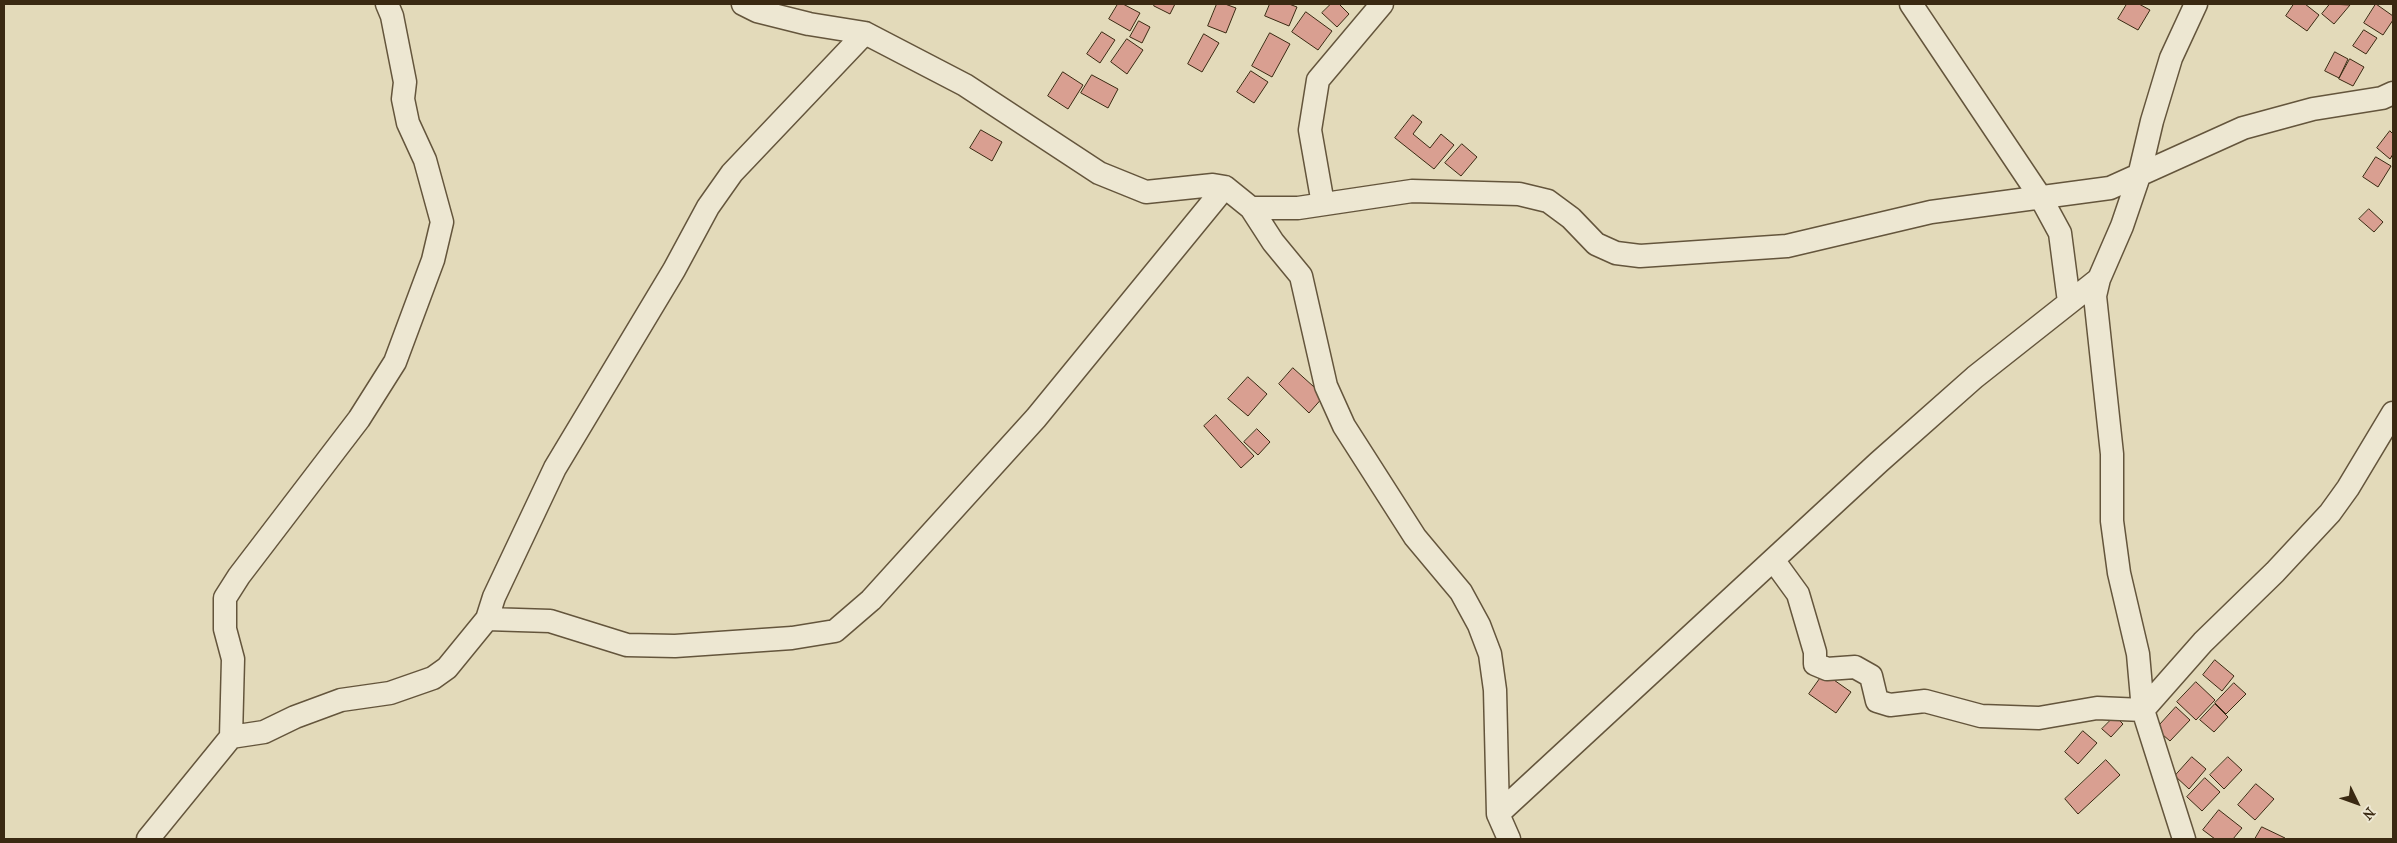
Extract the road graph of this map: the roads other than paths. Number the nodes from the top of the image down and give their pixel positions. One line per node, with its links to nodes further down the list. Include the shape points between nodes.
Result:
1 (387, 4): 19 (street, via 405,82 403,99 408,123 425,160 442,222 432,260 395,362 359,419 225,598 225,629 233,659)
2 (743, 4): 6 (street, via 757,11 809,24)
3 (1382, 4): 11 (street, via 1318,80 1310,130)
4 (1911, 4): 10 (street)
5 (2196, 4): 8 (street, via 2171,58)
6 (865, 33): 9 (street, via 965,84 1099,173 1146,192 1213,185); 17 (street, via 732,173 708,207 674,270 555,468 494,597)
7 (2393, 93): 8 (street, via 2382,98 2313,109 2243,128)
8 (2139, 176): 10 (street, via 2110,188); 13 (street)
9 (1225, 187): 12 (street); 17 (street, via 1036,418 871,600 835,631 792,638 675,646 627,645 550,621)
10 (2042, 198): 11 (street, via 1931,212 1787,246 1640,256 1616,253 1596,244 1571,218 1548,201 1519,194 1412,191); 14 (street, via 2060,233)
11 (1322, 204): 12 (street, via 1298,208)
12 (1251, 208): 20 (street, via 1301,276 1326,386 1344,426 1415,537 1461,592 1479,625 1490,654 1495,690)
13 (2099, 279): 14 (street); 18 (street, via 2095,296 2112,454 2112,521 2119,573 2138,654)
14 (2069, 302): 16 (street, via 1975,377)
15 (2393, 413): 18 (street, via 2330,513 2275,572 2202,642)
16 (1774, 561): 18 (street, via 1798,594 1815,652 1815,664 1827,669 1855,667 1871,676 1876,701 1890,705 1925,701 1981,716 2039,718 2097,708); 20 (street)
17 (487, 619): 19 (street, via 447,668 433,678 390,693 341,700 264,732)
18 (2143, 710): 23 (street)
19 (231, 737): 21 (street)
20 (1498, 814): 22 (street)
21 (148, 839)
22 (1509, 839)
23 (2184, 839)

